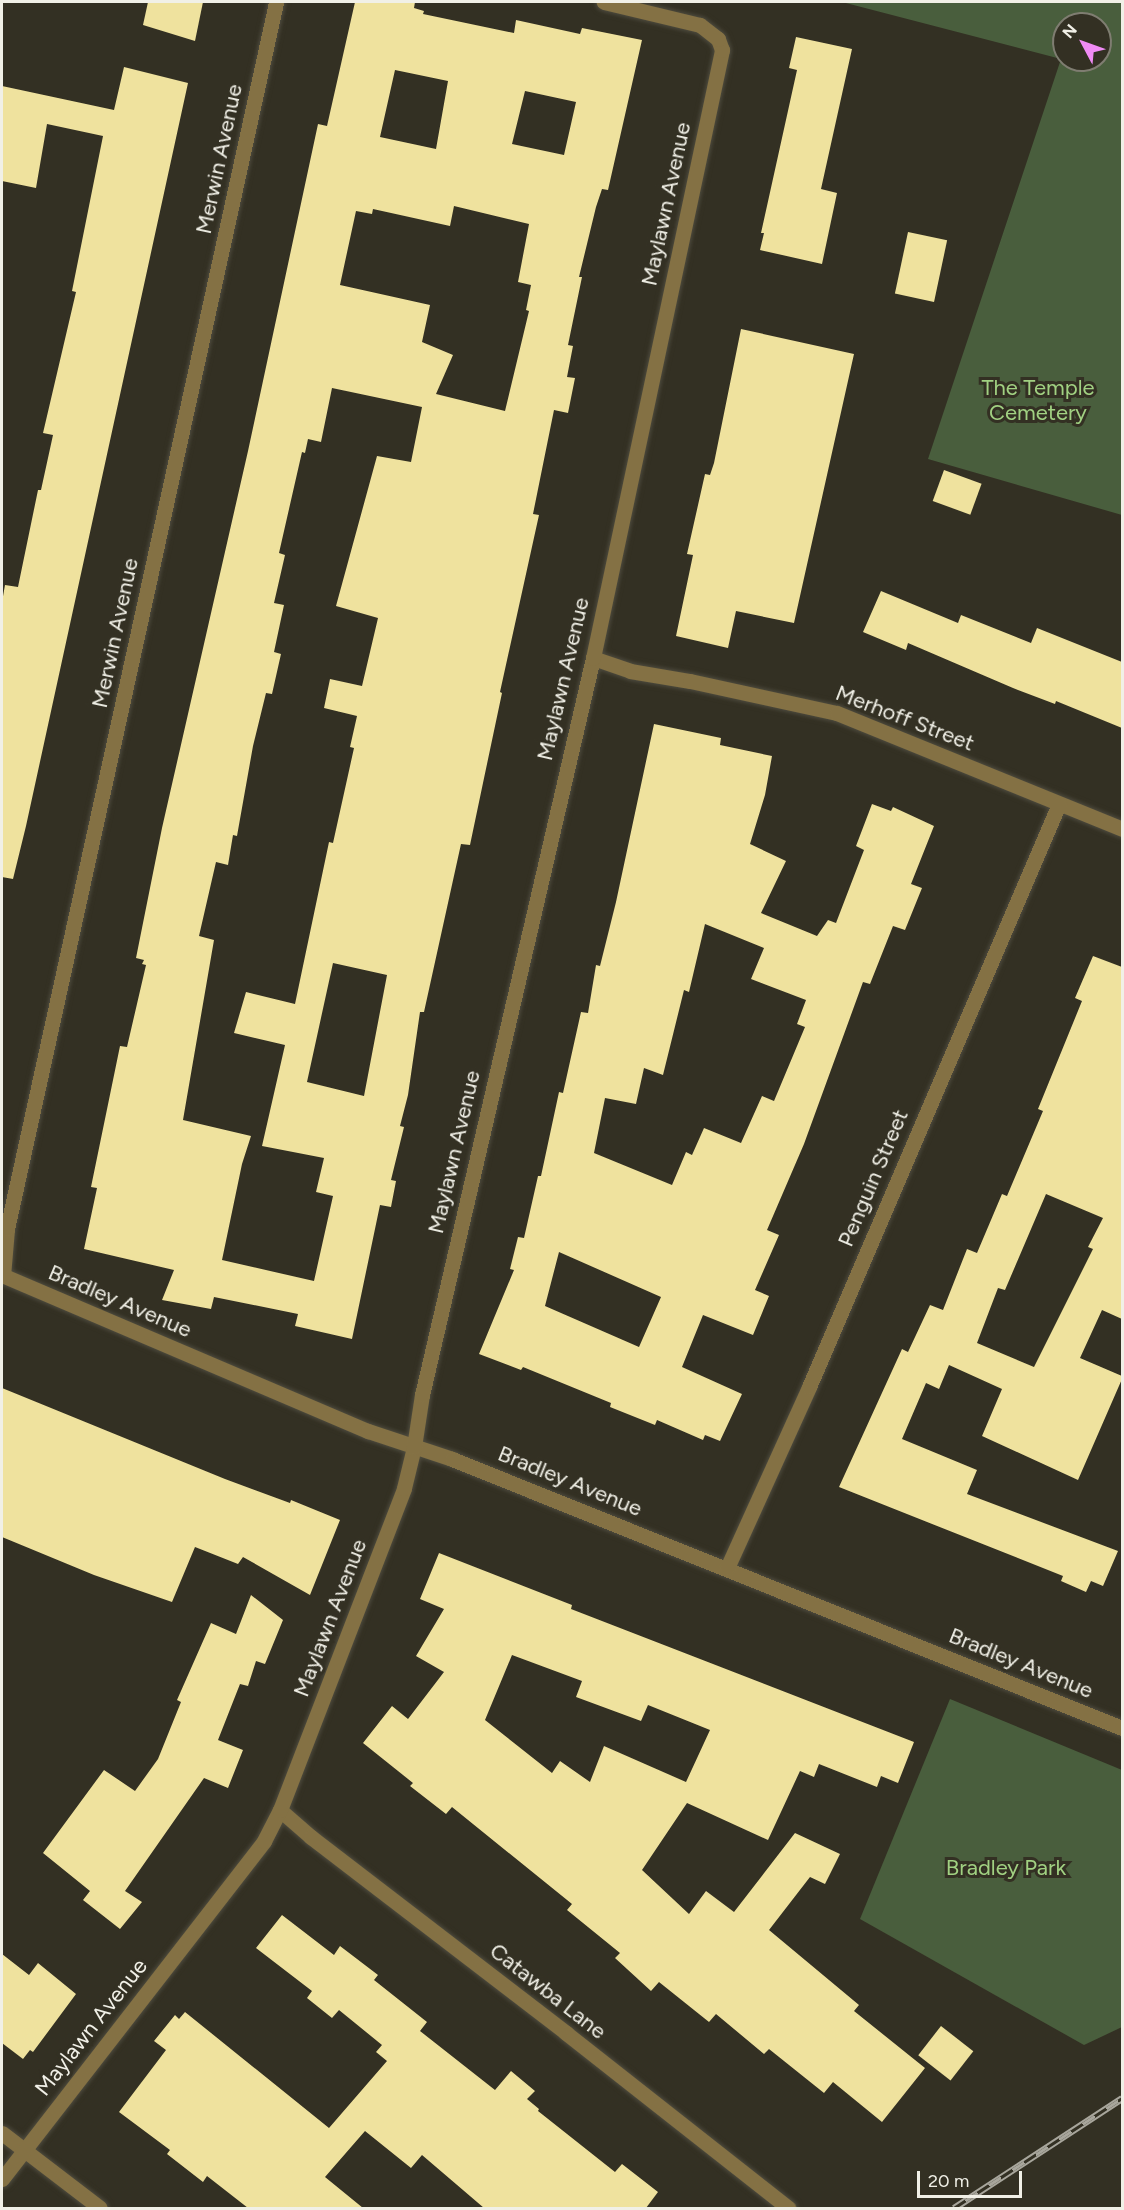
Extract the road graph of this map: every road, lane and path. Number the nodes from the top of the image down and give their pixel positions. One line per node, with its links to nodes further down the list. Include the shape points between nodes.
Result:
1 (276, 2): 6 (street, Merwin Avenue, via 7,1229)
2 (604, 2): 3 (street, Maylawn Avenue, via 700,25 718,39 722,50)
3 (593, 658): 4 (street, Merhoff Street, via 630,671 837,713); 7 (street, Maylawn Avenue, via 422,1395)
4 (1059, 804): 5 (street, Merhoff Street); 8 (street, Penguin Street, via 809,1387)
5 (1122, 829)
6 (2, 1275): 7 (street, Bradley Avenue)
7 (414, 1447): 8 (street, Bradley Avenue); 10 (street, Maylawn Avenue, via 404,1488)
8 (727, 1568): 9 (street, Bradley Avenue)
9 (1122, 1728)
10 (280, 1810): 12 (street, Maylawn Avenue, via 264,1841); 15 (street, Catawba Lane)
11 (2, 2133): 12 (street)
12 (24, 2150): 13 (street, Maylawn Avenue); 14 (street)
13 (2, 2179)
14 (100, 2208)
15 (788, 2208)

